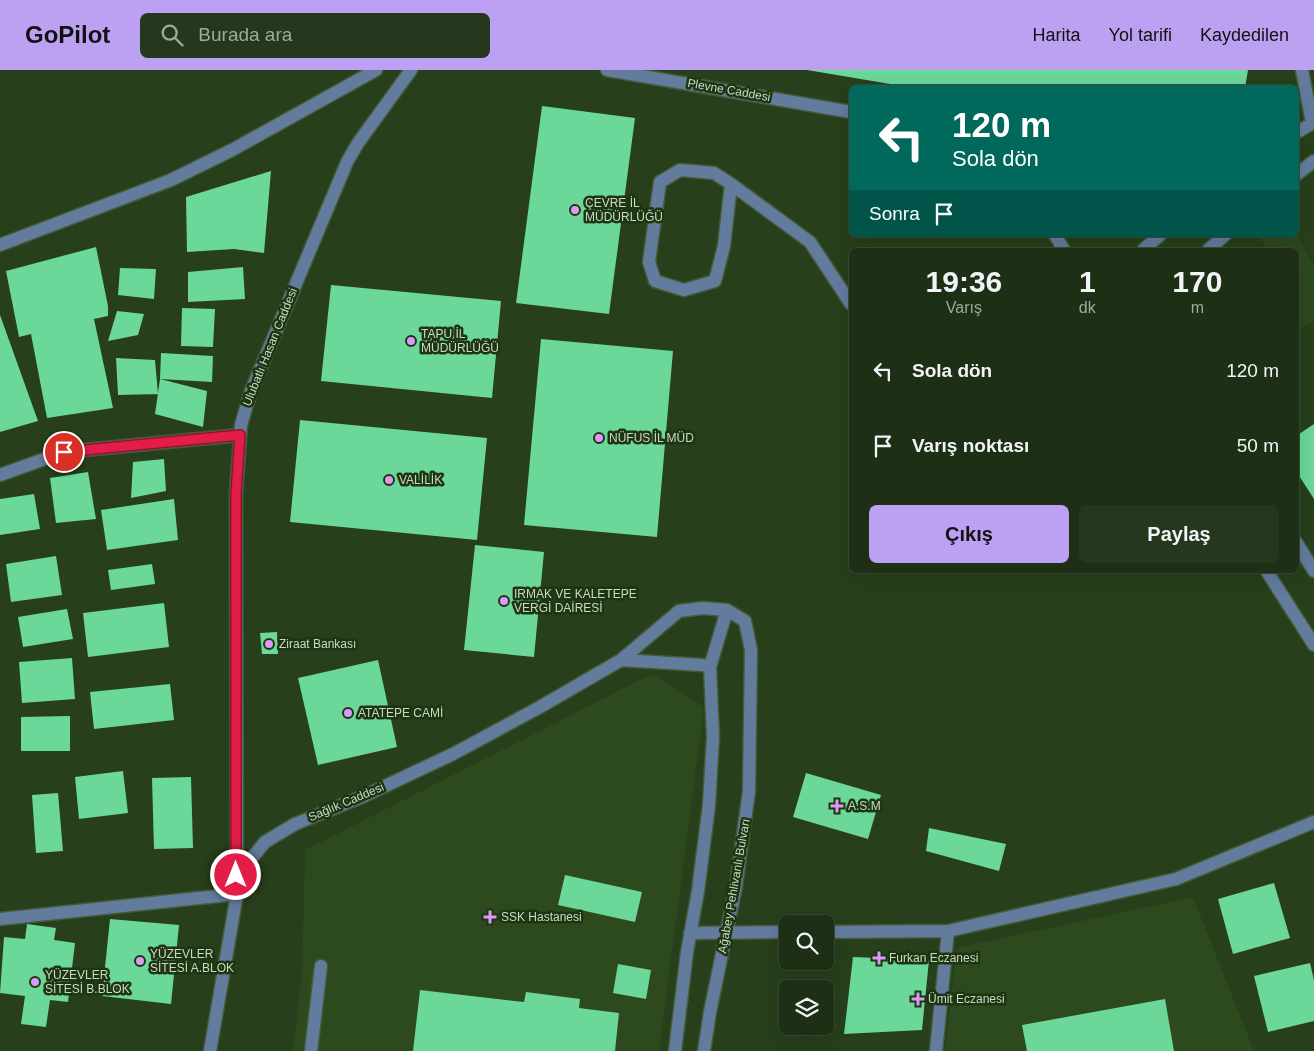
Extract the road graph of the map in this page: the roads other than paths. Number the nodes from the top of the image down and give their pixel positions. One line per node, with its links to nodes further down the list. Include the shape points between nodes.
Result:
1 (376, 70): 15 (street, via 171,180)
2 (411, 70): 20 (street, Ulubatlı Hasan Caddesi, via 347,162 251,391)
3 (607, 70): 5 (street, Plevne Caddesi)
4 (1302, 70): 7 (street)
5 (648, 73): 6 (street, Plevne Caddesi)
6 (849, 112)
7 (1313, 122): 8 (street)
8 (1299, 131)
9 (1314, 161): 10 (street)
10 (1299, 172)
11 (731, 184): 11 (street, via 714,173 680,170 660,182 649,262 655,281 684,290 715,281 724,246); 19 (street, via 810,242)
12 (1056, 237): 16 (street)
13 (1158, 237): 17 (street)
14 (1223, 237): 18 (street)
15 (0, 245)
16 (1063, 248)
17 (1145, 248)
18 (1210, 248)
19 (849, 301)
20 (240, 435): 21 (street, via 64,452); 30 (street, Ulubatlı Hasan Caddesi, via 236,493)
21 (0, 475)
22 (1299, 547): 23 (street)
23 (1314, 571)
24 (1268, 573): 26 (street)
25 (727, 610): 27 (street, Sağlık Caddesi, via 679,611); 28 (street); 36 (street, Ağabey Pehlivanlı Bulvarı, via 745,621 751,650 749,791 741,860)
26 (1314, 644)
27 (621, 660): 28 (street); 30 (street, Sağlık Caddesi, via 453,754 295,824 265,842 247,864)
28 (710, 667): 35 (street, via 713,737 709,805 703,863)
29 (1314, 822): 32 (street, via 1176,879)
30 (236, 894): 31 (street); 38 (street, Sağlık Caddesi)
31 (0, 919)
32 (948, 931): 34 (street); 42 (street)
33 (779, 932): 36 (street)
34 (834, 932)
35 (690, 933): 36 (street); 40 (street)
36 (726, 933): 41 (street, Ağabey Pehlivanlı Bulvarı)
37 (321, 966): 39 (street)
38 (210, 1051)
39 (311, 1051)
40 (675, 1051)
41 (704, 1051)
42 (936, 1051)

